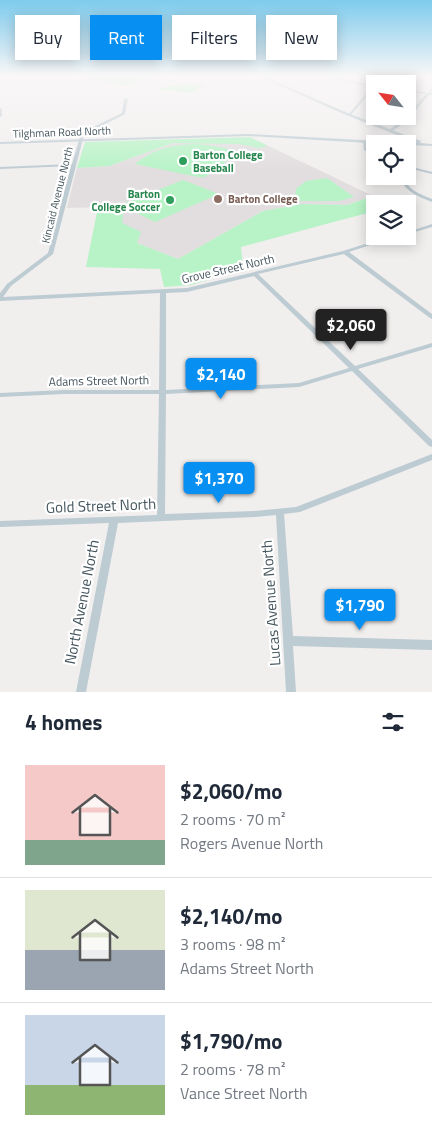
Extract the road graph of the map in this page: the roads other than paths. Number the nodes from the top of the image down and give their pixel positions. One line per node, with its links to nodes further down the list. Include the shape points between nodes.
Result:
1 (125, 107): 9 (street, Kincaid Avenue North, via 124,113 84,133)
2 (332, 107): 6 (street)
3 (356, 107): 6 (street)
4 (417, 107): 8 (street)
5 (0, 109): 7 (street)
6 (350, 115): 8 (street)
7 (0, 116)
8 (390, 131): 12 (street)
9 (80, 140): 10 (street, Tilghman Road North, via 248,135); 11 (street, Tilghman Road North); 15 (street, Kincaid Avenue North)
10 (364, 141): 12 (street, Tilghman Road North); 14 (street)
11 (0, 143)
12 (423, 145): 13 (street, Tilghman Road North)
13 (432, 145)
14 (366, 150)
15 (74, 165): 16 (street); 29 (street, Kincaid Avenue North, via 50,254 9,285)
16 (0, 168)
17 (416, 170): 18 (street)
18 (432, 173)
19 (405, 185): 20 (street)
20 (432, 202)
21 (432, 225): 22 (street)
22 (425, 227): 23 (street); 24 (street)
23 (416, 230)
24 (432, 231)
25 (367, 245): 26 (street, Grove Street North)
26 (345, 252): 27 (street, Grove Street North); 30 (street)
27 (255, 274): 28 (street, Grove Street North); 32 (street)
28 (163, 292): 29 (street, Grove Street North); 33 (street)
29 (0, 298)
30 (430, 314)
31 (432, 345): 32 (street, Adams Street North)
32 (355, 369): 33 (street, Adams Street North, via 299,385); 35 (street)
33 (162, 392): 34 (street, Adams Street North); 38 (street)
34 (0, 395)
35 (432, 444)
36 (432, 457): 37 (street, Gold Street North, via 315,504)
37 (280, 512): 38 (street, Gold Street North); 41 (street, Lucas Avenue North)
38 (161, 517): 39 (street, Gold Street North)
39 (114, 518): 40 (street, Gold Street North); 43 (street, North Avenue North)
40 (0, 524)
41 (288, 641): 42 (street); 44 (street, Lucas Avenue North)
42 (432, 646)
43 (81, 692)
44 (291, 692)

